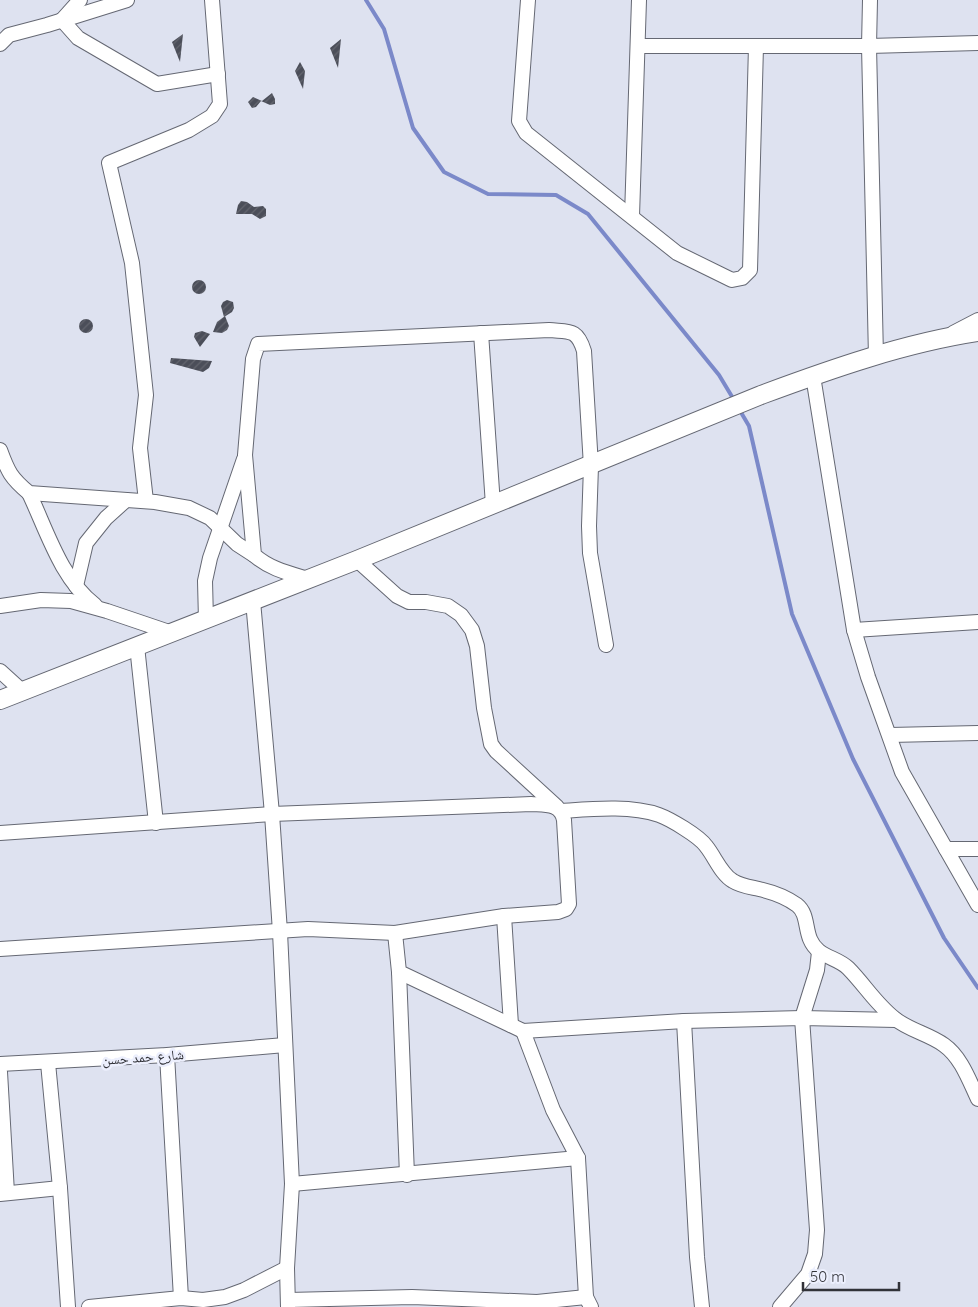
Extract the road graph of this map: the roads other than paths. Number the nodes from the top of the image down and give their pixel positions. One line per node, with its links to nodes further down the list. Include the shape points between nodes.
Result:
1 (80, 0): 7 (street)
2 (127, 0): 7 (street)
3 (212, 0): 13 (street)
4 (528, 0): 14 (street, via 519,121 522,128)
5 (639, 0): 10 (street)
6 (870, 0): 12 (street)
7 (62, 20): 8 (street, via 9,35); 13 (street, via 78,38 157,84)
8 (0, 44)
9 (978, 44): 12 (street)
10 (638, 46): 11 (street); 14 (street)
11 (756, 46): 12 (street); 14 (street, via 750,270 742,278 732,280 677,253)
12 (869, 46): 20 (street)
13 (218, 74): 27 (street, via 220,104 212,116 189,130 109,163 132,263 146,395 140,448)
14 (632, 216)
15 (978, 320): 18 (street)
16 (978, 332): 18 (street); 19 (street)
17 (481, 333): 23 (street, via 258,344 253,359); 24 (street, via 548,330 571,332 580,339 584,351); 28 (street)
18 (946, 337): 20 (street)
19 (978, 338)
20 (876, 357): 21 (street)
21 (813, 376): 24 (street); 39 (street)
22 (0, 450): 25 (street, via 8,473)
23 (245, 455): 29 (street); 30 (street)
24 (591, 466): 28 (street); 41 (street, via 590,553)
25 (29, 493): 26 (street); 33 (street)
26 (126, 500): 27 (street); 33 (street, via 86,543)
27 (146, 501): 29 (street, via 189,508 210,518)
28 (493, 505): 31 (street)
29 (220, 529): 30 (street); 37 (street, via 205,581)
30 (254, 555): 32 (street, via 277,570)
31 (357, 560): 32 (street); 48 (street, via 397,596 409,602 448,606 461,615 472,630 477,646 491,744)
32 (308, 579): 34 (street)
33 (76, 586): 36 (street)
34 (253, 601): 37 (street); 49 (street)
35 (0, 606): 36 (street, via 51,600)
36 (100, 608): 40 (street)
37 (206, 620): 40 (street)
38 (978, 622): 39 (street)
39 (854, 630): 47 (street)
40 (172, 633): 42 (street)
41 (606, 645)
42 (137, 646): 44 (street); 50 (street)
43 (0, 671): 44 (street)
44 (22, 691): 45 (street)
45 (0, 700)
46 (978, 733): 47 (street)
47 (890, 735): 52 (street, via 902,772)
48 (559, 809): 49 (street, via 531,804); 55 (street, via 564,820 569,904 558,912); 59 (street, via 603,808 641,812 658,815 676,824 705,844 732,881 782,896 798,906 805,918 808,936)
49 (272, 814): 50 (street); 56 (street)
50 (156, 822): 51 (street)
51 (0, 833)
52 (946, 850): 53 (street); 54 (street)
53 (978, 850)
54 (978, 905)
55 (504, 916): 57 (street); 64 (street)
56 (280, 932): 57 (street, via 308,929); 58 (street); 65 (street)
57 (395, 933): 60 (street)
58 (0, 949)
59 (819, 952): 61 (street, via 817,970); 62 (street, via 847,966)
60 (398, 972): 64 (street); 72 (street)
61 (802, 1018): 62 (street); 63 (street); 83 (street, via 817,1230 808,1274)
62 (896, 1020): 70 (street, via 953,1053)
63 (684, 1021): 64 (street); 82 (street)
64 (517, 1028): 71 (street)
65 (285, 1045): 66 (street, شارع حمد حسن); 73 (street)
66 (167, 1055): 67 (street, شارع حمد حسن); 77 (street)
67 (48, 1063): 68 (street, شارع حمد حسن); 74 (street)
68 (0, 1064)
69 (0, 1072): 75 (street)
70 (978, 1098)
71 (578, 1158): 72 (street); 78 (street)
72 (407, 1174): 73 (street)
73 (292, 1184): 76 (street)
74 (60, 1188): 75 (street); 80 (street)
75 (4, 1193)
76 (287, 1268): 77 (street, via 226,1297); 79 (street)
77 (181, 1298): 81 (street)
78 (588, 1302): 79 (street, via 412,1297)
79 (288, 1303)
80 (68, 1307)
81 (89, 1307)
82 (702, 1307)
83 (780, 1307)

